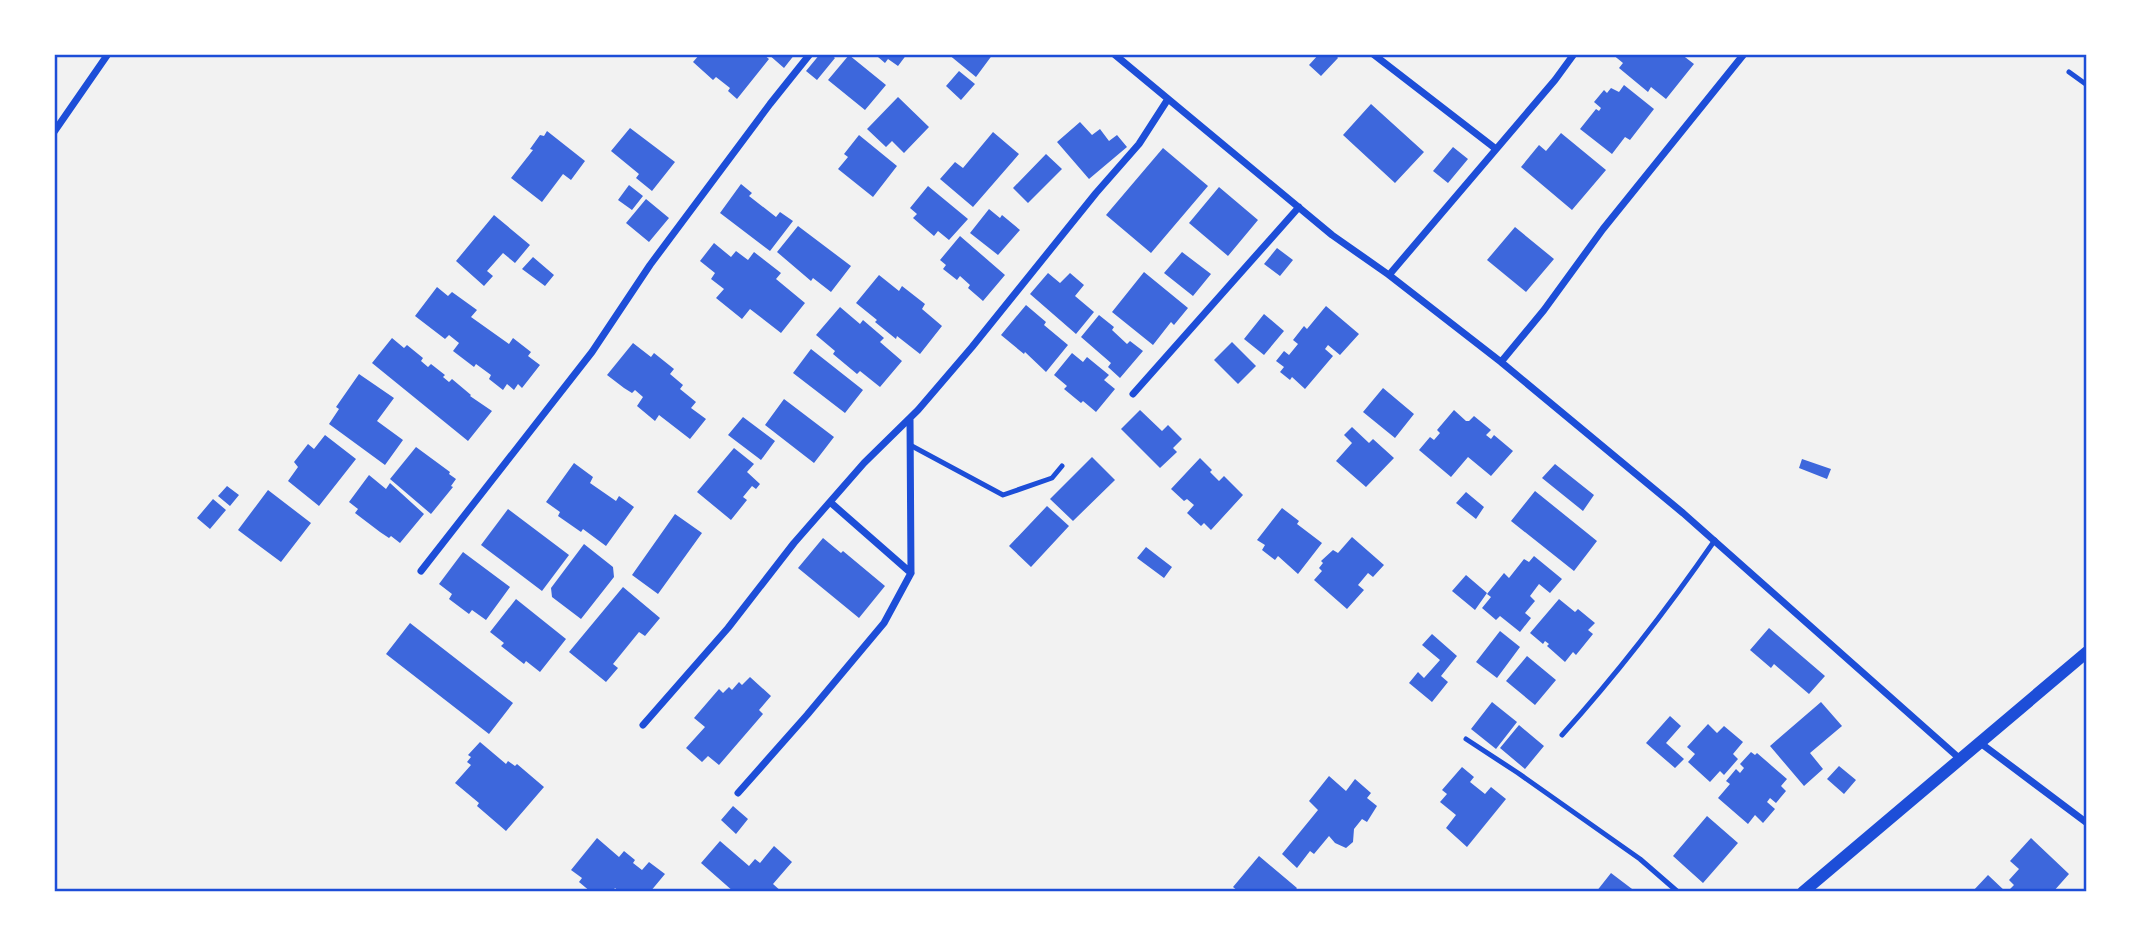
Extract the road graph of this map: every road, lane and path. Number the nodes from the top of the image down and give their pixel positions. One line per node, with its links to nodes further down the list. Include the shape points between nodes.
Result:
1 (108, 54): 10 (street)
2 (810, 54): 21 (street, via 650,265 592,352)
3 (1114, 54): 9 (street)
4 (1373, 54): 11 (street)
5 (1574, 54): 11 (street)
6 (1744, 54): 14 (street)
7 (2069, 72): 8 (lane)
8 (2087, 85)
9 (1168, 99): 12 (street); 16 (street, via 1139,144)
10 (54, 132)
11 (1496, 149): 13 (street)
12 (1299, 207): 13 (street); 15 (street)
13 (1389, 275): 14 (street)
14 (1501, 362): 20 (street)
15 (1133, 394)
16 (910, 418): 17 (street); 19 (street)
17 (910, 445): 18 (lane, via 1003,495 1052,478); 22 (street)
18 (1062, 466)
19 (830, 502): 22 (street); 24 (street)
20 (1715, 540): 25 (lane, via 1669,605); 28 (street)
21 (421, 571)
22 (911, 573): 29 (street, via 884,623)
23 (2087, 652): 27 (street)
24 (643, 725)
25 (1562, 736)
26 (1466, 739): 31 (lane, via 1640,859)
27 (1979, 742): 28 (street); 30 (street)
28 (1959, 758): 32 (street)
29 (738, 793)
30 (2087, 823)
31 (1678, 892)
32 (1803, 892)

